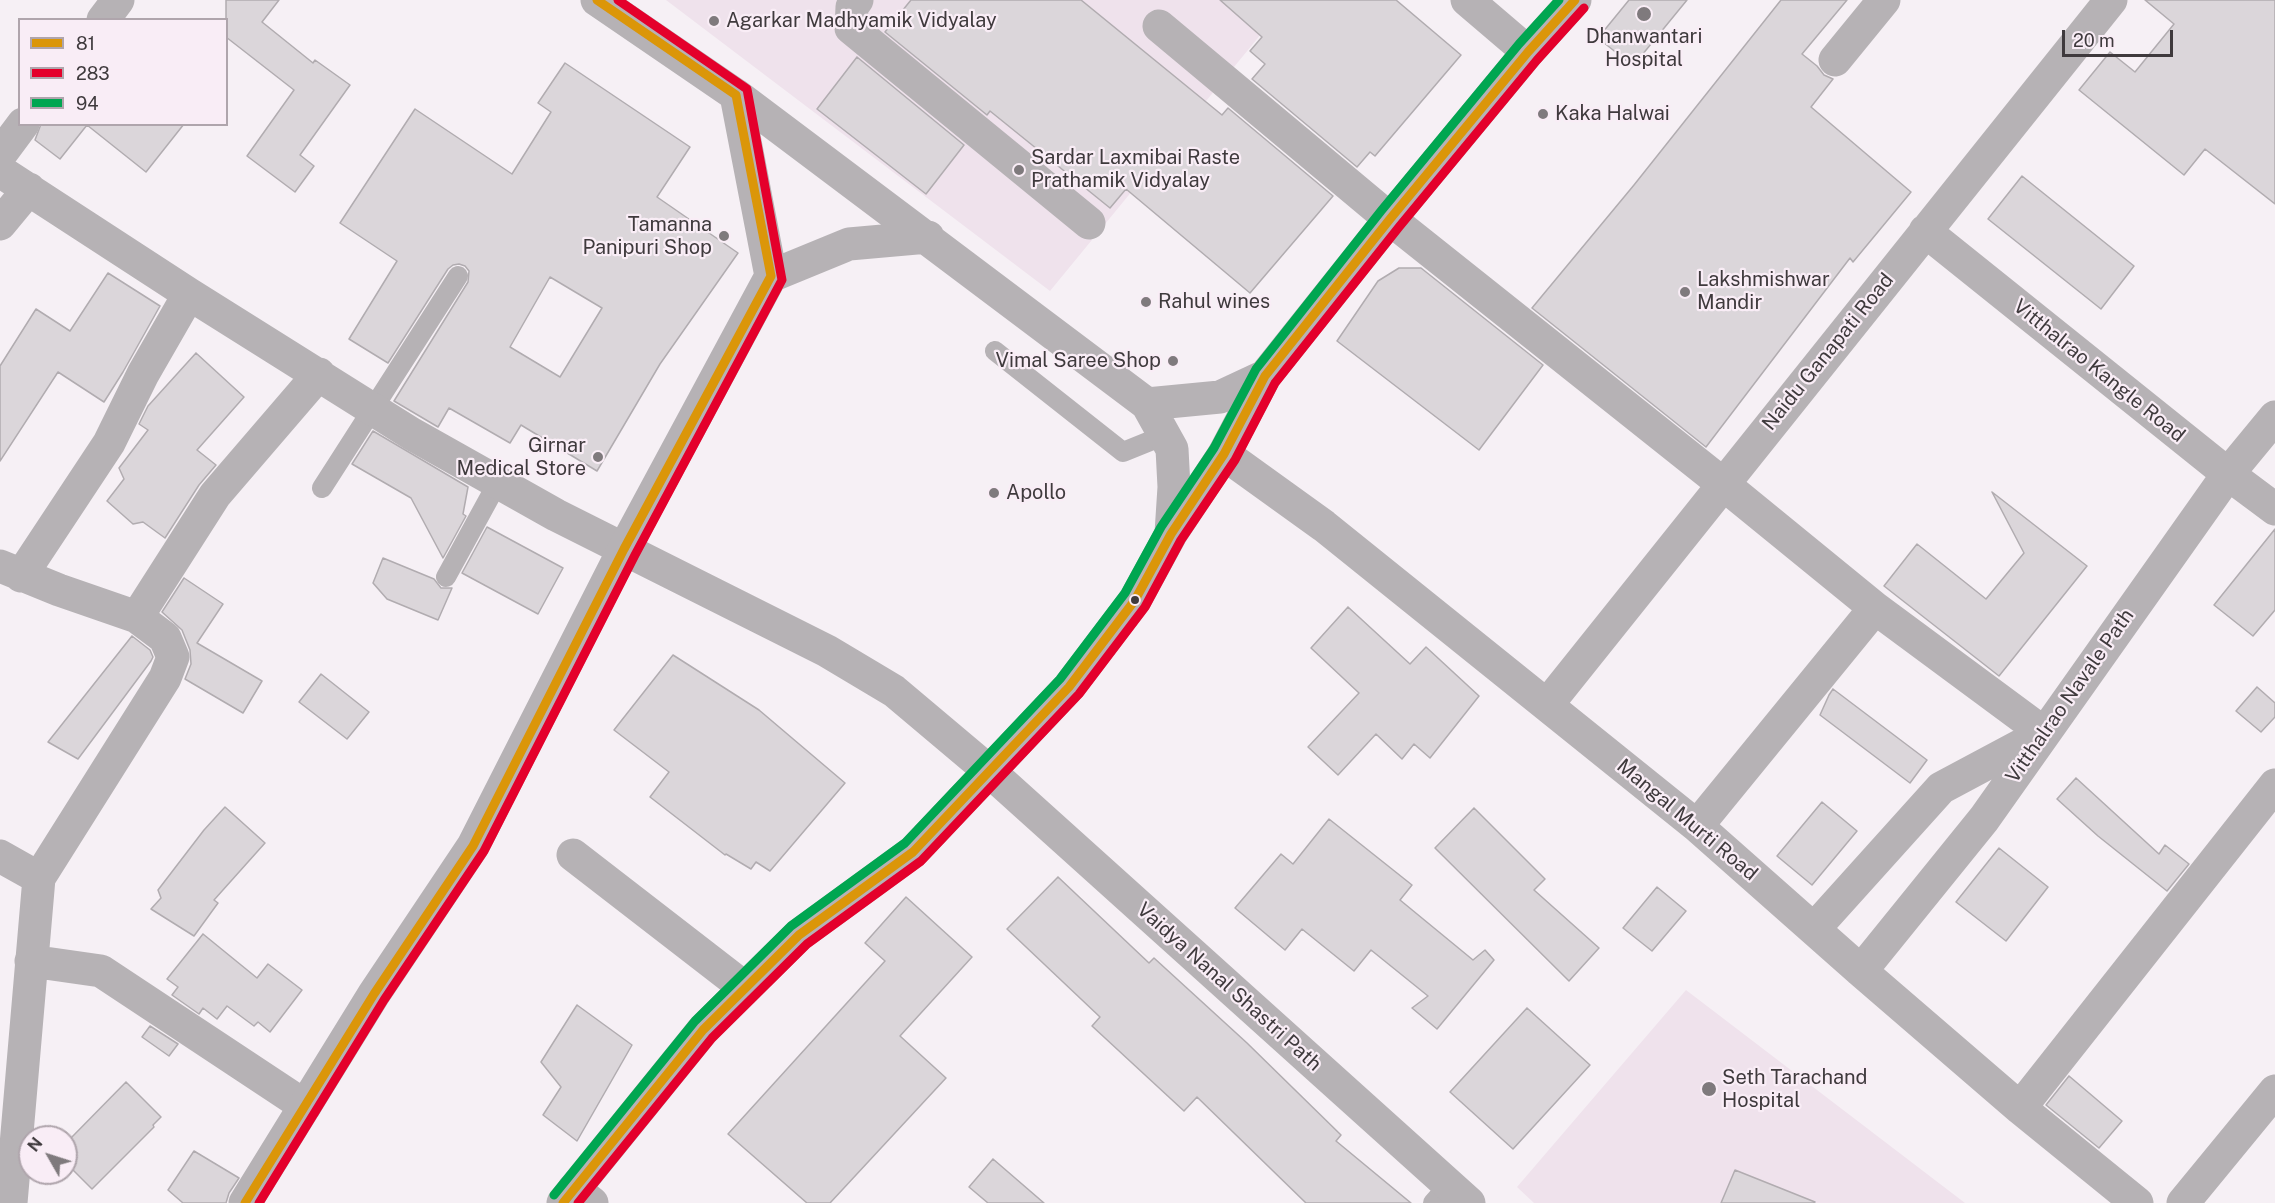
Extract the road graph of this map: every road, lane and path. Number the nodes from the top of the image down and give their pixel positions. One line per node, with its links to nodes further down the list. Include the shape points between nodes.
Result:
1 (117, 0): 8 (street)
2 (597, 0): 12 (street)
3 (857, 0): 19 (street, via 852,7 851,28)
4 (1467, 0): 10 (street)
5 (1884, 0): 11 (street)
6 (2111, 0): 20 (street, Naidu Ganapati Road)
7 (1572, 1): 10 (street)
8 (104, 18)
9 (1159, 26): 17 (street)
10 (1528, 52): 17 (street)
11 (1835, 60)
12 (736, 96): 21 (street); 23 (street)
13 (22, 126): 14 (street)
14 (0, 155)
15 (0, 171): 16 (street, Vaidya Nanal Shastri Path)
16 (29, 189): 18 (street); 24 (street, Vaidya Nanal Shastri Path)
17 (1390, 219): 27 (street); 35 (street)
18 (0, 224)
19 (1089, 224)
20 (1925, 231): 33 (street, Vitthalrao Kangle Road); 35 (street, Naidu Ganapati Road)
21 (928, 237): 23 (street, via 849,244); 28 (street)
22 (458, 276): 29 (lane)
23 (771, 276): 39 (street)
24 (189, 294): 26 (street, Vaidya Nanal Shastri Path); 40 (street, via 142,374 109,443)
25 (995, 351): 31 (lane, via 1123,452)
26 (319, 375): 29 (street, Vaidya Nanal Shastri Path); 43 (street, via 215,495)
27 (1265, 376): 28 (street, via 1220,397); 32 (street)
28 (1147, 404): 31 (street)
29 (373, 411): 34 (street, Vaidya Nanal Shastri Path); 36 (lane)
30 (2275, 417): 33 (street, Vitthalrao Navale Path)
31 (1165, 435): 38 (street, via 1172,449)
32 (1224, 454): 38 (street); 44 (street, Mangal Murti Road, via 1324,526)
33 (2228, 474): 37 (street, Vitthalrao Kangle Road); 45 (street, Vitthalrao Navale Path)
34 (498, 482): 39 (street, Vaidya Nanal Shastri Path); 41 (lane)
35 (1723, 484): 42 (street); 44 (street, Naidu Ganapati Road)
36 (322, 488)
37 (2275, 509)
38 (1171, 534): 46 (street, via 1135,600 1069,687)
39 (624, 549): 46 (street, Vaidya Nanal Shastri Path, via 827,651 894,691); 57 (street, via 473,846)
40 (10, 571): 43 (street)
41 (446, 577)
42 (1875, 608): 45 (street); 48 (street)
43 (138, 617): 51 (street, via 165,638 173,657 165,678)
44 (1547, 705): 48 (street, Mangal Murti Road)
45 (2044, 733): 52 (street, via 1941,788); 54 (street, Vitthalrao Navale Path, via 1984,819)
46 (989, 771): 55 (street, via 913,852 799,935); 59 (street, Vaidya Nanal Shastri Path)
47 (2275, 785): 58 (street)
48 (1697, 826): 52 (street, Mangal Murti Road)
49 (573, 855): 55 (street)
50 (0, 856): 51 (street)
51 (39, 878): 53 (street)
52 (1814, 929): 54 (street, Mangal Murti Road)
53 (31, 961): 57 (street, via 101,971); 61 (street)
54 (1861, 971): 58 (street, Mangal Murti Road)
55 (745, 988): 60 (street, via 703,1030)
56 (2275, 1091): 64 (street)
57 (305, 1106): 62 (street)
58 (2020, 1108): 63 (street, Mangal Murti Road)
59 (1450, 1197)
60 (576, 1198)
61 (11, 1203)
62 (245, 1203)
63 (2137, 1203)
64 (2183, 1203)

